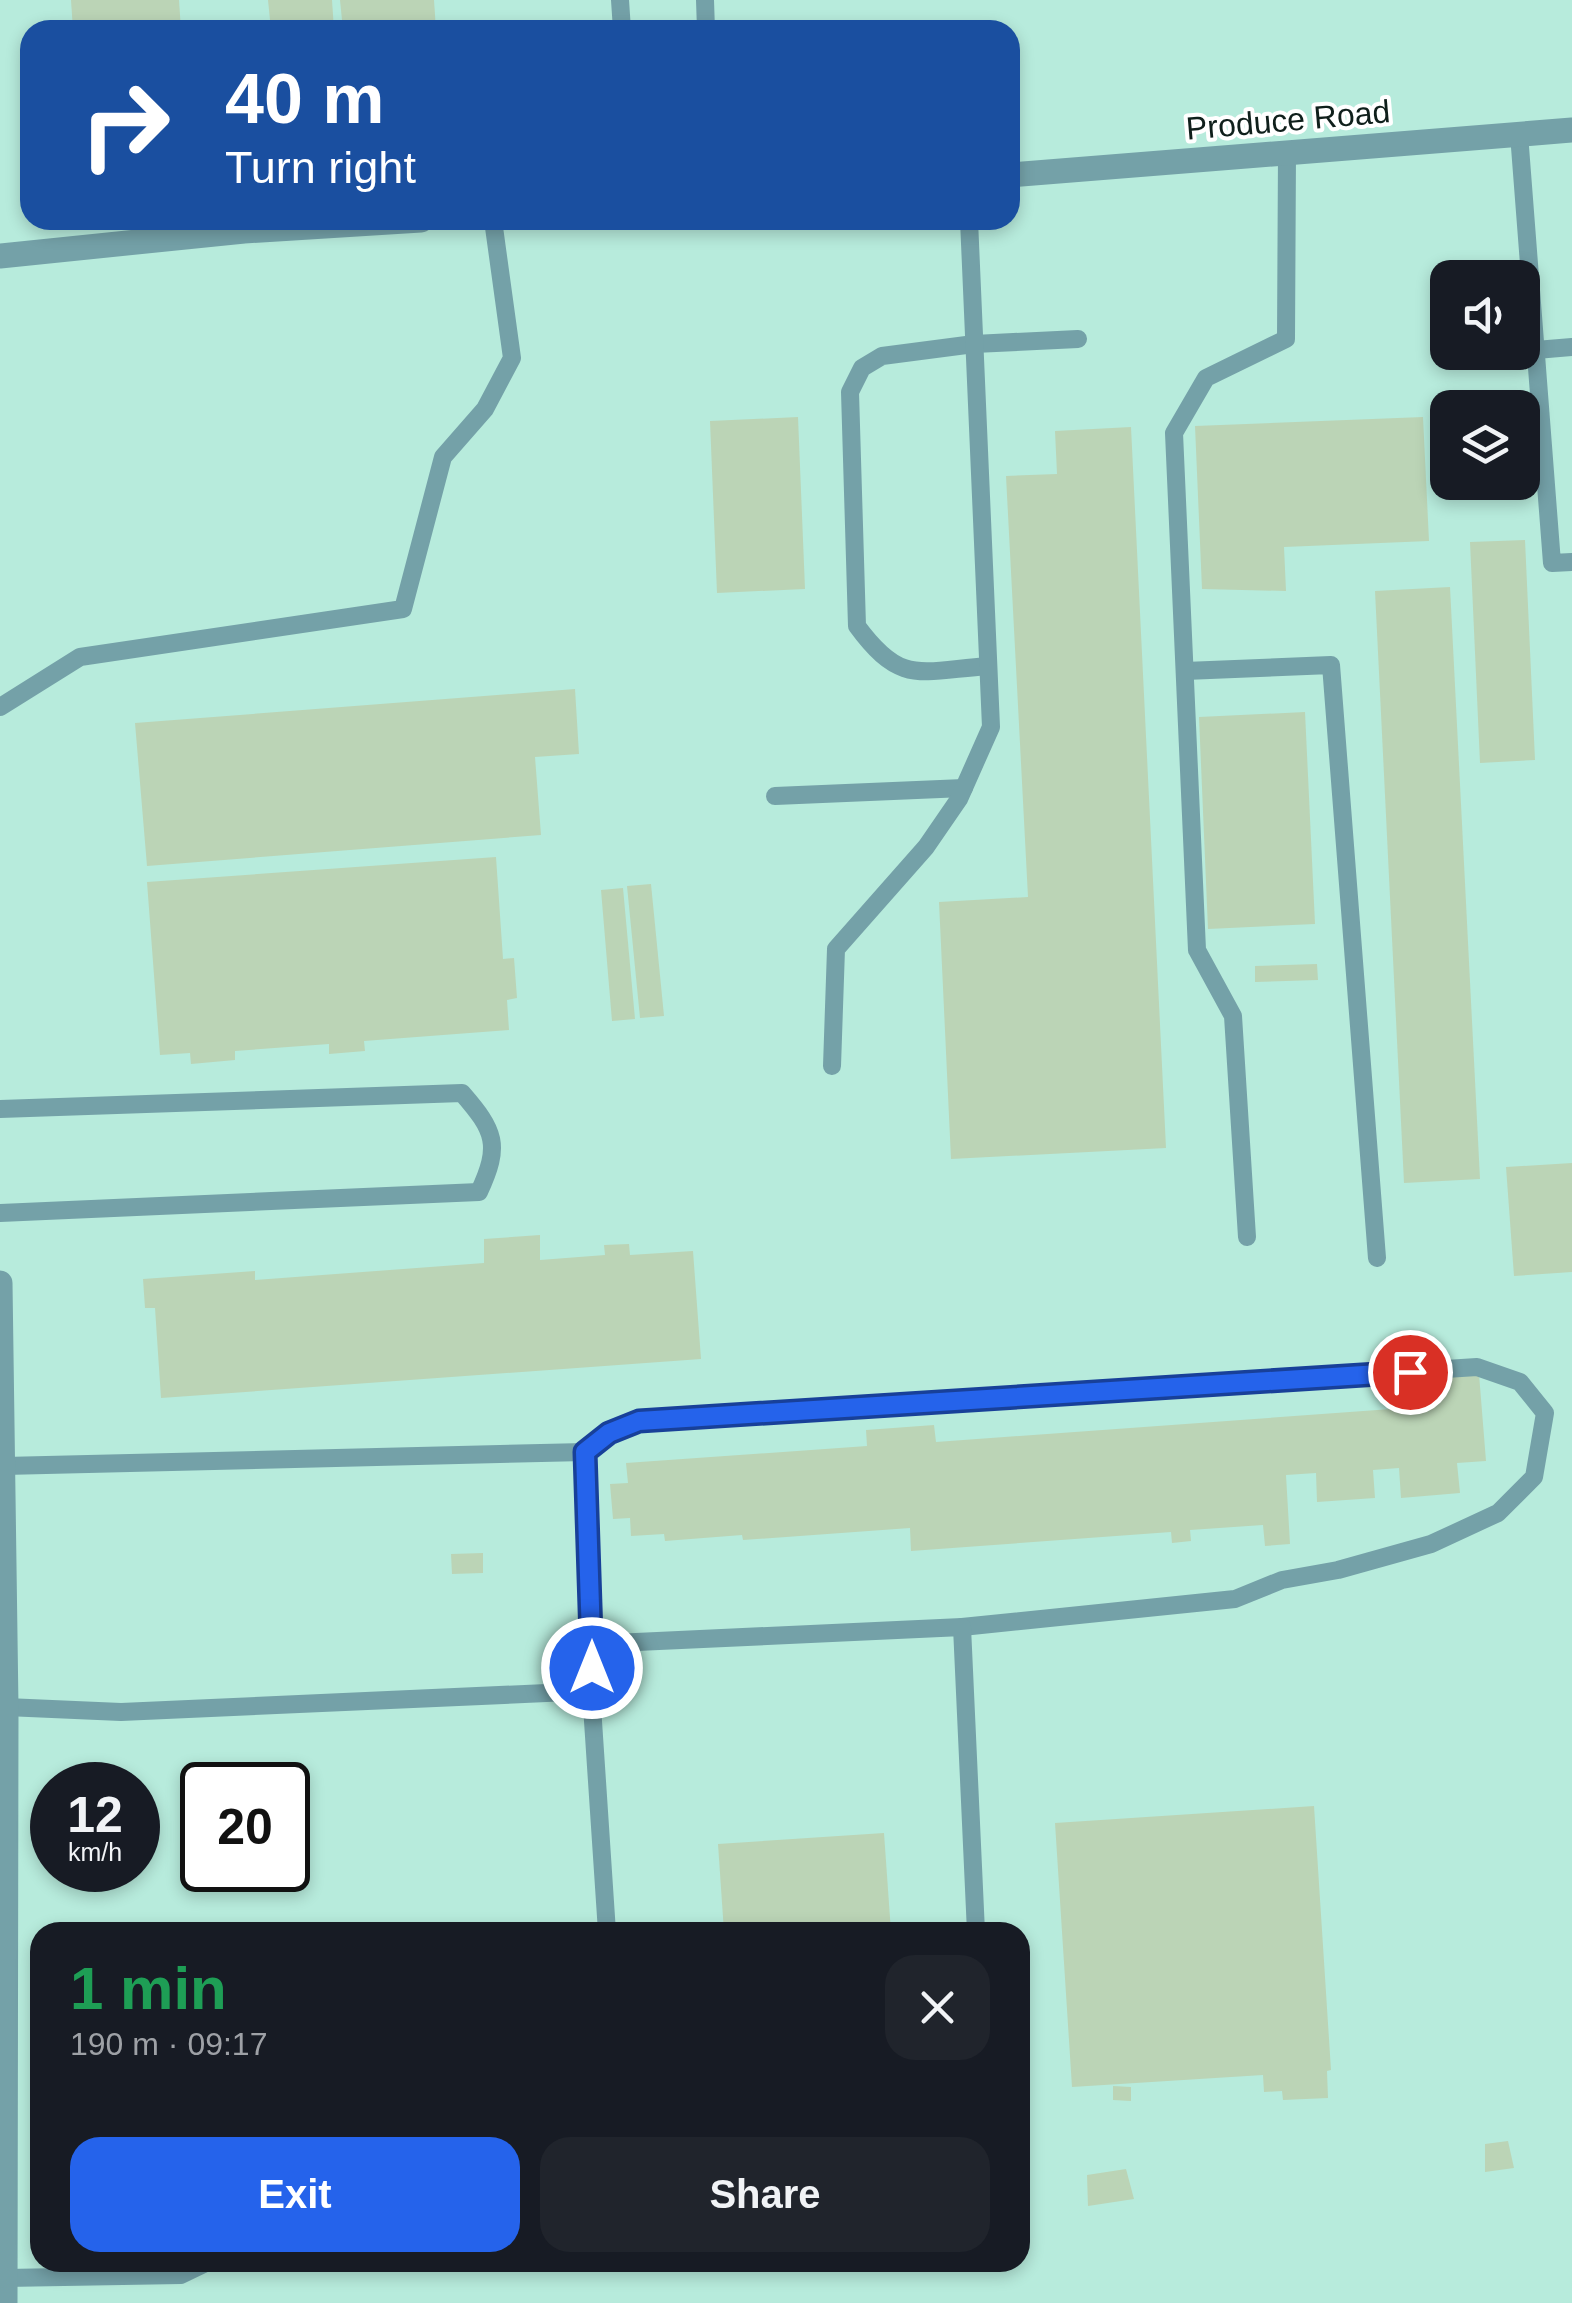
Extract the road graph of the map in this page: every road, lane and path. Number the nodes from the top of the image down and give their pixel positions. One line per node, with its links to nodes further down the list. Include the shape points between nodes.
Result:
1 (1572, 130): 2 (street, Produce Road)
2 (1520, 134): 3 (street, Produce Road); 9 (lane)
3 (1287, 153): 4 (street, Produce Road); 17 (lane, via 1286,338 1206,378 1174,433)
4 (1020, 173)
5 (260, 230): 8 (street)
6 (494, 230): 18 (lane, via 512,358 484,410 443,457 403,610 80,657)
7 (969, 230): 11 (lane)
8 (0, 256)
9 (1529, 260)
10 (1078, 339): 11 (lane)
11 (974, 344): 16 (lane); 16 (lane, via 882,356 862,368 850,392 857,626 878,655 904,672)
12 (1572, 347): 13 (lane)
13 (1540, 350)
14 (1538, 370): 15 (lane, via 1552,563)
15 (1572, 562)
16 (988, 666): 19 (lane, via 991,727)
17 (1184, 671): 24 (lane, via 1197,950 1234,1016); 25 (lane, via 1331,665)
18 (0, 707)
19 (964, 788): 20 (lane); 21 (lane, via 926,847 836,949)
20 (775, 796)
21 (832, 1066)
22 (0, 1109): 23 (lane, via 462,1093 490,1125 493,1162 479,1192)
23 (0, 1212)
24 (1246, 1237)
25 (1377, 1258)
26 (0, 1283): 28 (street)
27 (585, 1452): 28 (lane); 29 (lane, via 639,1421 1477,1367 1520,1382 1545,1413 1534,1477 1498,1513 1432,1544 1282,1580 1235,1599); 30 (lane)
28 (4, 1466): 32 (street)
29 (962, 1627): 30 (lane); 34 (lane)
30 (593, 1644): 31 (lane)
31 (591, 1691): 32 (lane, via 121,1712); 33 (lane)
32 (6, 1707): 35 (street)
33 (606, 1922)
34 (976, 1922)
35 (3, 2169): 37 (street)
36 (185, 2272): 37 (lane)
37 (5, 2290)

